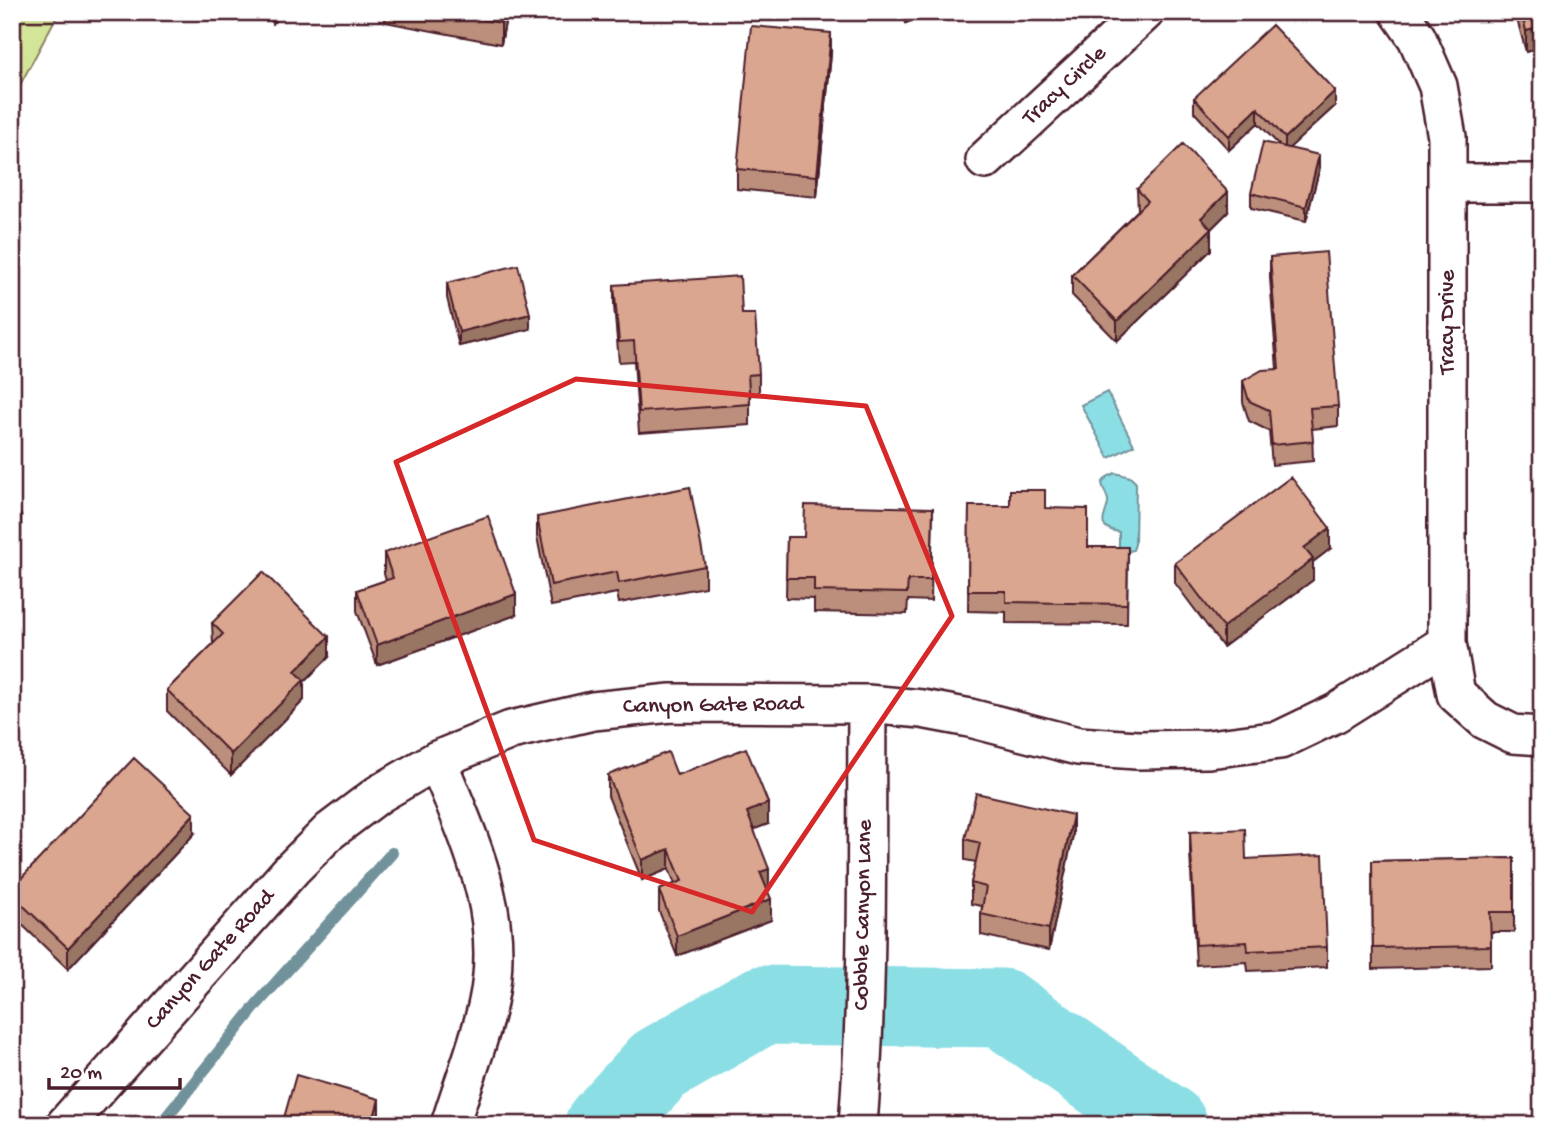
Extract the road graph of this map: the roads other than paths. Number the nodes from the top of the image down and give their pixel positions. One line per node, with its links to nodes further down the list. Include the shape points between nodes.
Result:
1 (1144, 12): 3 (street, Tracy Circle)
2 (1399, 12): 4 (street, Tracy Drive, via 1438,86 1447,137)
3 (985, 160)
4 (1448, 183): 5 (street); 6 (street, Tracy Drive)
5 (1542, 183)
6 (1447, 643): 7 (street, Canyon Gate Road, via 1336,713 1280,740 1209,749 1078,746 934,711); 8 (street, Tracy Drive, via 1456,694 1485,720 1513,734)
7 (867, 704): 9 (street, Canyon Gate Road, via 671,703 593,711 511,730); 12 (street, Cobble Canyon Lane)
8 (1542, 736)
9 (437, 760): 10 (street, Canyon Gate Road, via 379,793 330,831); 11 (street, via 490,903 494,956 488,1002)
10 (65, 1125)
11 (450, 1125)
12 (858, 1125)

